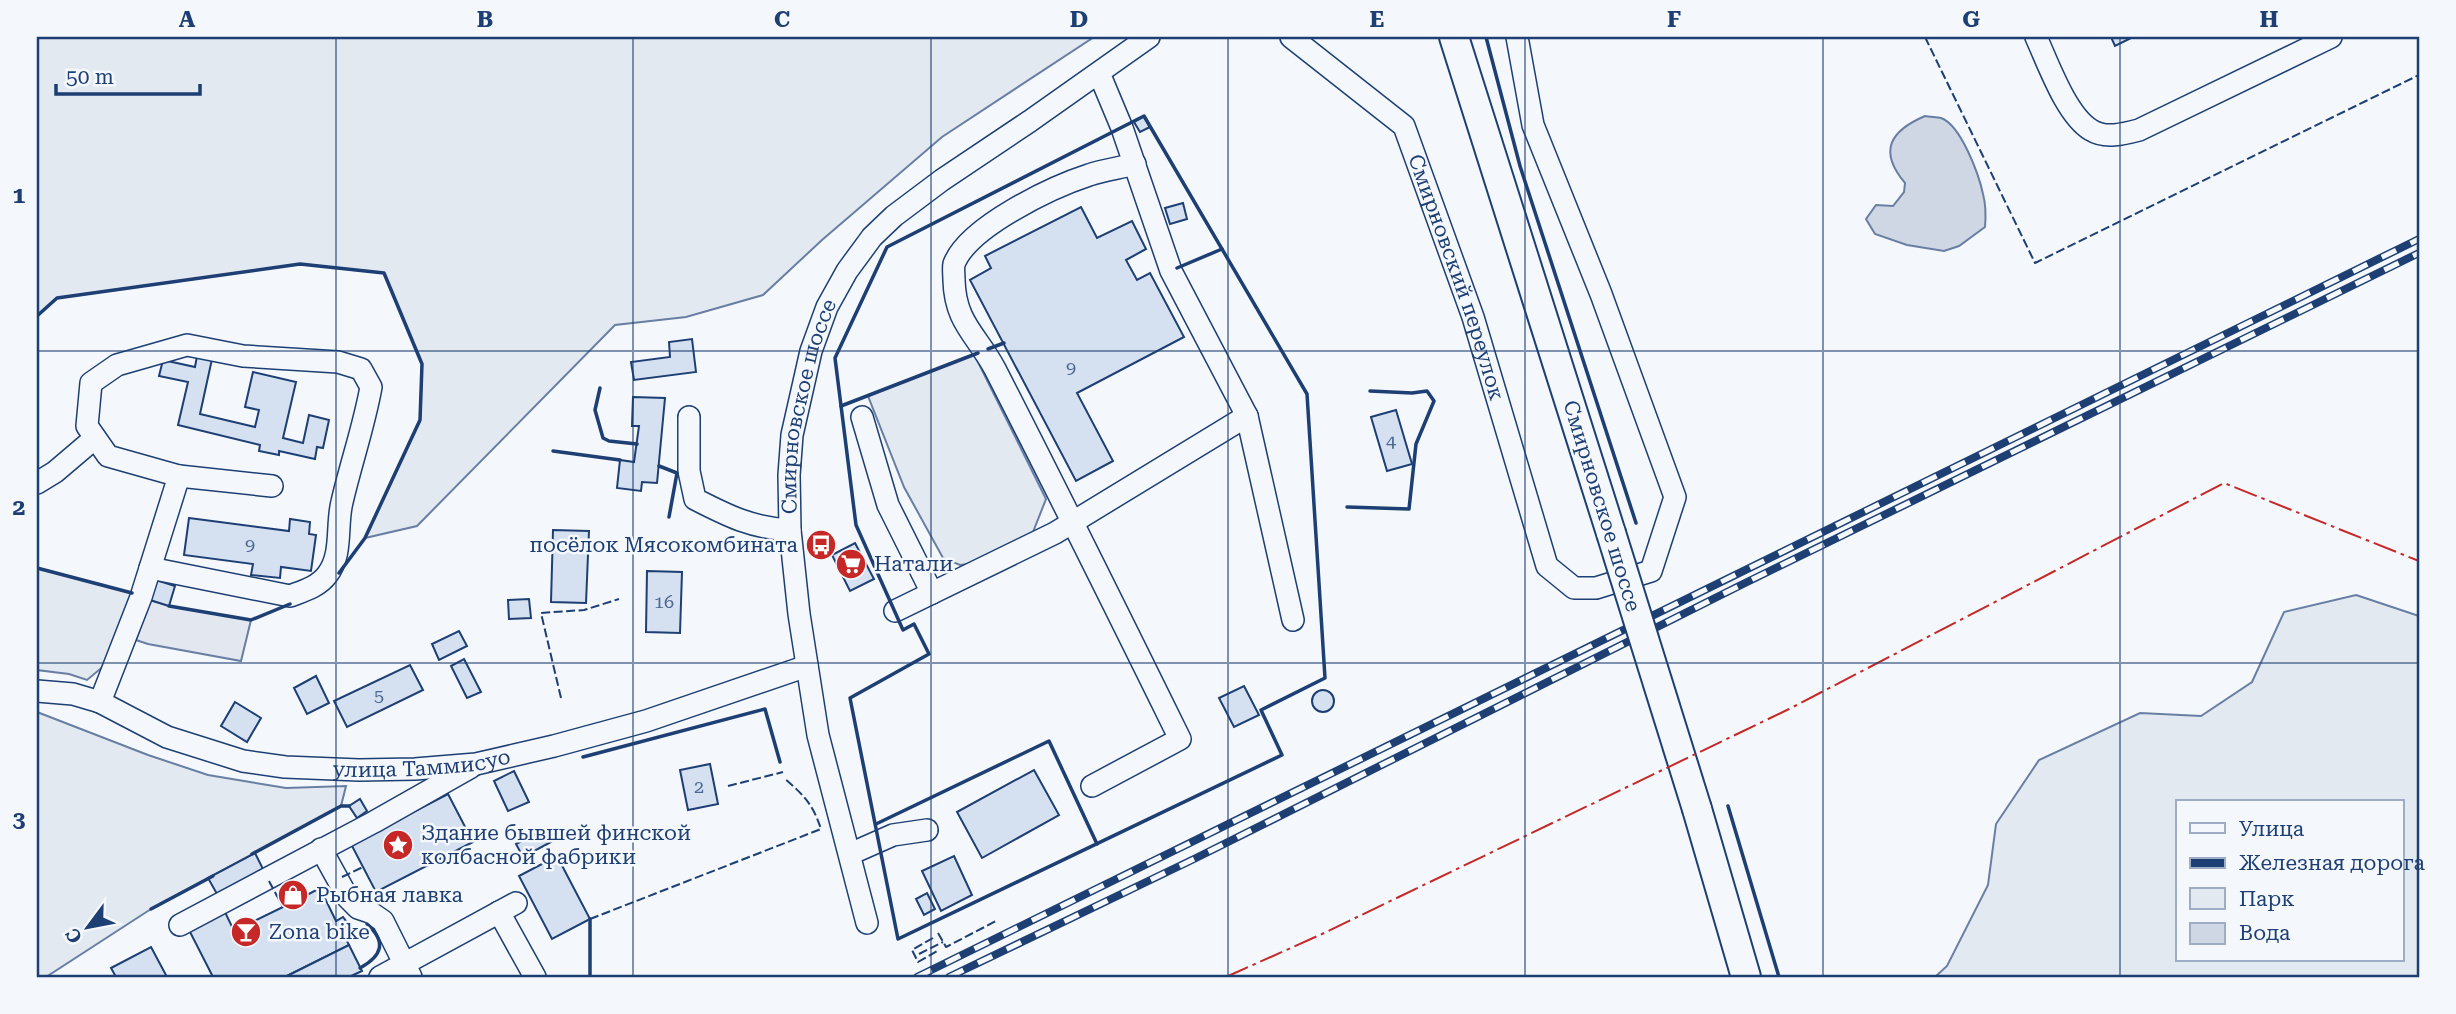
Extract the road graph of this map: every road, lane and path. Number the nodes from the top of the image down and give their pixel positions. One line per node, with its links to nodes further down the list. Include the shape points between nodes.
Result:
1 (1149, 37): 7 (street, Смирновское шоссе)
2 (1291, 37): 4 (street, Смирновский переулок, via 1404,127 1473,317 1547,566 1574,588 1596,588 1651,571 1675,497 1533,125)
3 (1454, 37): 35 (main road, Смирновское шоссе, bridge, via 1697,809)
4 (1517, 37)
5 (2036, 37): 6 (street, via 2070,107 2092,131 2106,135 2139,130)
6 (2331, 37)
7 (1099, 73): 8 (street); 17 (street, Смирновское шоссе, via 894,216 847,271 827,307 799,399 790,462)
8 (1135, 164): 9 (street, via 1171,271); 16 (street, via 1062,185 1009,213 969,242 953,265 954,298 969,332 990,359)
9 (1247, 416): 16 (street); 21 (street)
10 (862, 417): 19 (street, via 888,505)
11 (689, 418): 17 (street, via 689,471 695,499 733,519)
12 (95, 438): 13 (street, via 108,456); 14 (street); 18 (street, via 87,426 91,383 117,365 187,345 243,356 338,362 361,369 371,387 341,505 337,554 327,575 290,596)
13 (178, 476): 15 (street); 18 (street)
14 (37, 483)
15 (272, 486)
16 (1074, 522): 19 (street); 26 (street, via 1180,739)
17 (790, 530): 22 (street, Смирновское шоссе)
18 (150, 568): 24 (street)
19 (932, 593): 20 (street)
20 (895, 611)
21 (1293, 620)
22 (807, 667): 25 (street, улица Таммисуо, via 646,721); 29 (street, Смирновское шоссе, via 818,735)
23 (37, 691): 24 (street, улица Таммисуо)
24 (100, 702): 25 (street, улица Таммисуо, via 167,737 243,761 359,770)
25 (476, 764): 28 (street)
26 (1092, 786)
27 (927, 830): 29 (street, via 894,835)
28 (321, 849): 31 (street); 32 (street, via 348,898 383,921)
29 (850, 854): 30 (street, Смирновское шоссе)
30 (867, 923)
31 (180, 925)
32 (408, 971): 33 (street); 34 (street, via 508,907)
33 (380, 977)
34 (535, 977)
35 (1745, 977)

